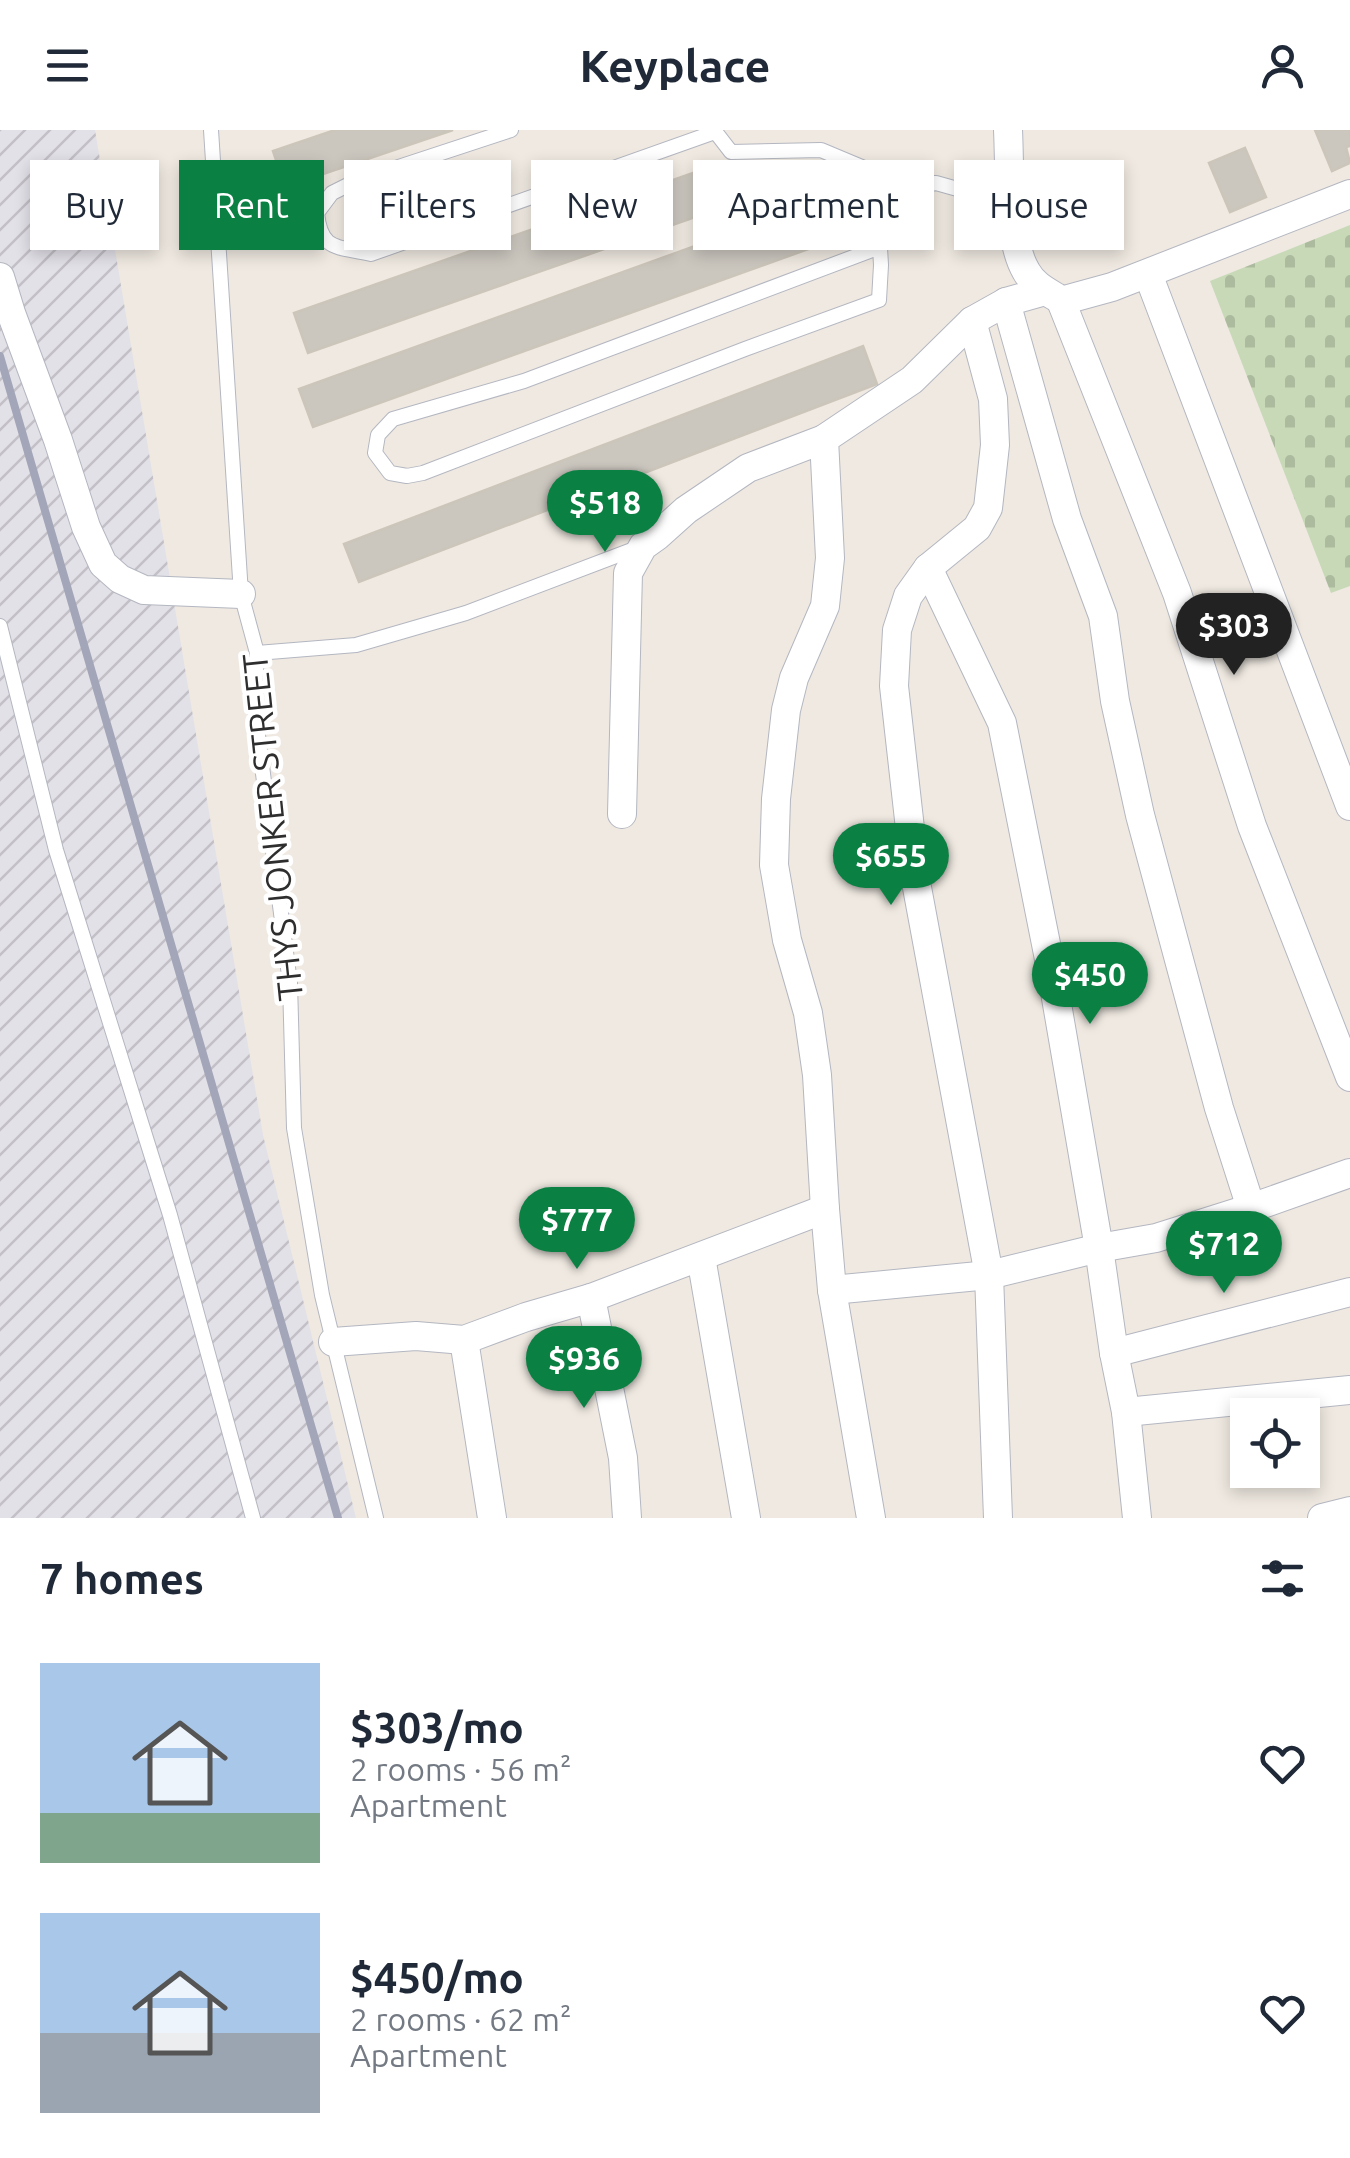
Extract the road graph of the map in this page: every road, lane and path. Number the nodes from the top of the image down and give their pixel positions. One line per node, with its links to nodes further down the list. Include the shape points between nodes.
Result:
1 (211, 130): 18 (lane, THYS JONKER STREET)
2 (511, 130): 4 (lane, via 356,181 332,194 317,213 319,232 329,244 371,254)
3 (1008, 130): 6 (street)
4 (714, 131): 5 (lane, via 731,152 822,150)
5 (845, 160)
6 (1010, 160)
7 (1350, 194): 10 (street)
8 (880, 247): 8 (lane, via 879,300 423,473 390,473 375,453 378,435 393,419 524,381)
9 (1019, 250): 12 (street, via 1031,278)
10 (1148, 274): 12 (street); 21 (street)
11 (0, 277): 18 (street, via 103,564 144,590)
12 (1053, 296): 13 (street); 23 (street, via 1177,593 1252,826)
13 (1006, 302): 14 (street); 25 (street, via 1067,519 1103,616 1140,815)
14 (972, 321): 15 (street, via 912,380); 17 (street, via 993,399 988,508 977,528)
15 (824, 439): 16 (street, via 748,468); 26 (street, via 830,558 825,606 786,710 774,865 817,1074)
16 (642, 546): 20 (lane, via 466,613 356,644); 22 (street, via 628,573)
17 (928, 568): 27 (street, via 1002,723); 29 (street, via 896,630 894,686 916,882)
18 (241, 594): 20 (lane, THYS JONKER STREET)
19 (0, 626): 39 (lane, via 56,850 170,1215)
20 (257, 654): 34 (lane, THYS JONKER STREET, via 254,704 290,983 294,1128)
21 (1350, 806)
22 (622, 814)
23 (1350, 1077)
24 (1350, 1173): 25 (street)
25 (1251, 1208): 27 (street)
26 (824, 1209): 28 (street); 30 (street)
27 (1099, 1248): 29 (street); 35 (street)
28 (701, 1257): 32 (street); 43 (street)
29 (989, 1275): 30 (street); 45 (street)
30 (832, 1290): 44 (street)
31 (1350, 1292): 35 (street)
32 (592, 1298): 33 (street); 42 (street, via 623,1458)
33 (464, 1340): 34 (street); 41 (street)
34 (332, 1342): 40 (lane, THYS JONKER STREET)
35 (1114, 1353): 37 (street)
36 (1350, 1390): 37 (street)
37 (1126, 1412): 46 (street)
38 (1350, 1511): 47 (street)
39 (253, 1518)
40 (376, 1518)
41 (492, 1518)
42 (627, 1518)
43 (746, 1518)
44 (871, 1518)
45 (998, 1518)
46 (1137, 1518)
47 (1322, 1518)

